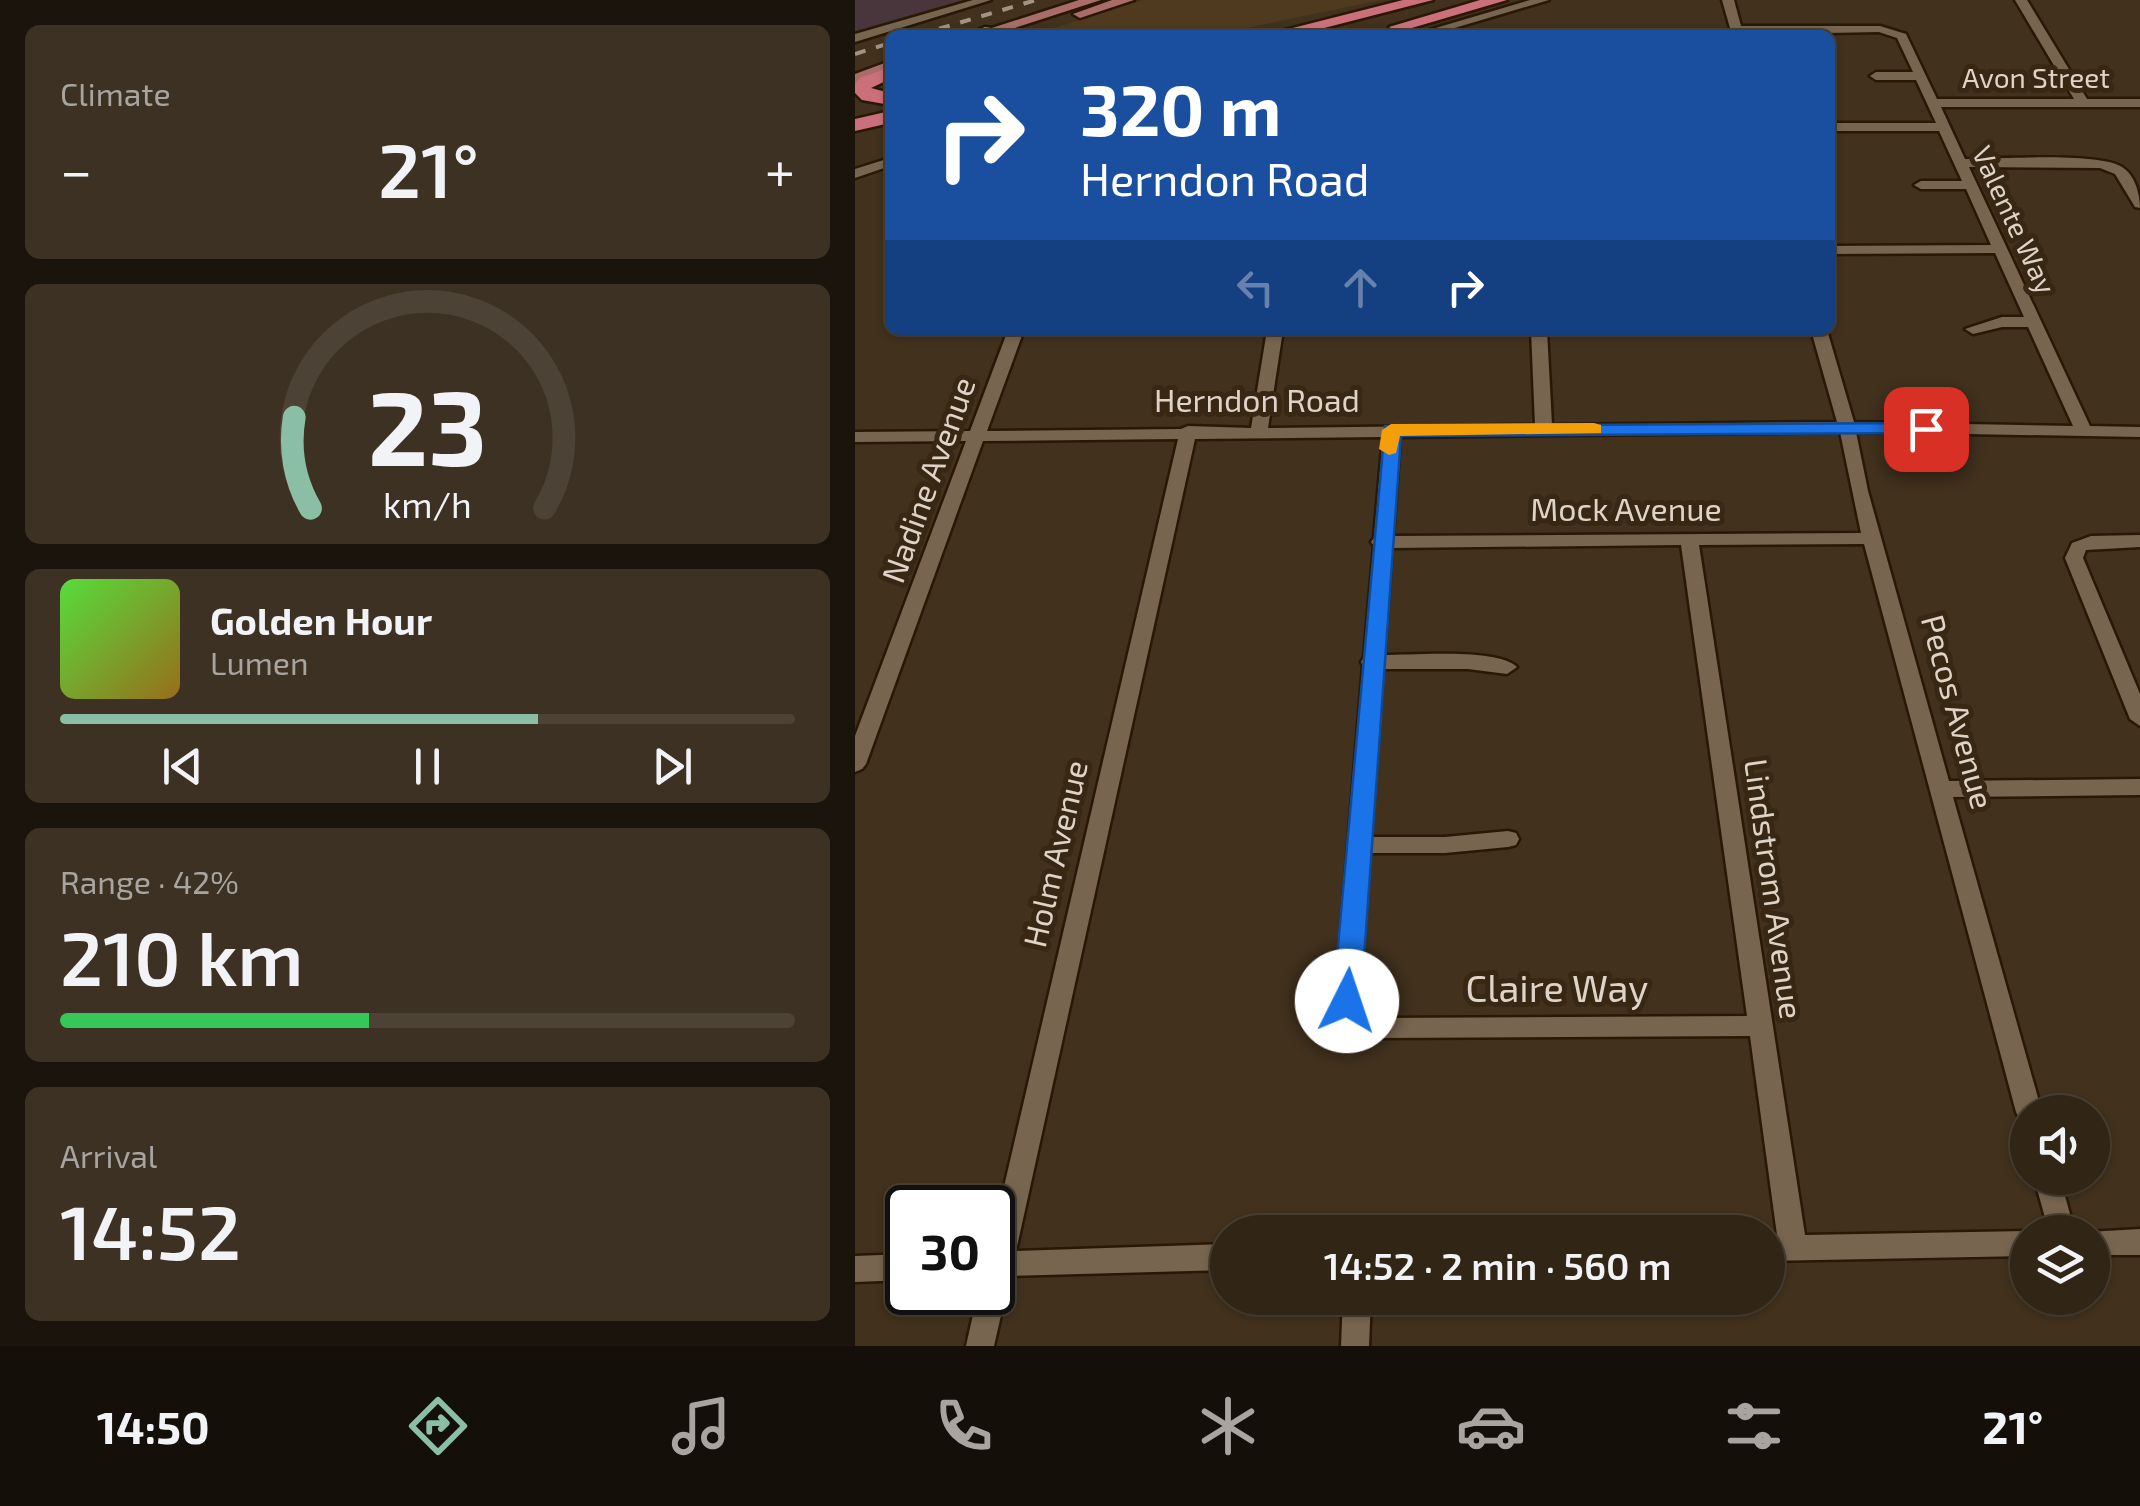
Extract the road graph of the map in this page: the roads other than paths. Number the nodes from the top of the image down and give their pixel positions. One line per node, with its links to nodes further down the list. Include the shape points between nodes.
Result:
1 (985, 0): 19 (street)
2 (1093, 0): 11 (main road)
3 (1127, 0): 12 (main road)
4 (1425, 0): 10 (highway)
5 (1475, 0): 10 (highway)
6 (1499, 0): 15 (highway)
7 (1543, 0): 16 (street)
8 (1728, 0): 17 (street)
9 (2021, 0): 30 (street)
10 (1351, 27): 13 (highway); 14 (highway)
11 (992, 30)
12 (1029, 30)
13 (1313, 30)
14 (1322, 30)
15 (1387, 30)
16 (1436, 30)
17 (1736, 30)
18 (1835, 31): 25 (street, Valente Way, via 1894,31)
19 (855, 38)
20 (885, 68): 23 (highway)
21 (885, 69): 26 (main road)
22 (885, 70): 27 (highway, via 861,89)
23 (855, 71)
24 (1875, 76): 25 (street)
25 (1920, 76): 29 (street, Valente Way)
26 (855, 79)
27 (885, 101)
28 (885, 103): 32 (highway)
29 (1933, 103): 30 (street, Avon Street); 36 (street, Valente Way)
30 (2083, 103): 31 (street, Avon Street)
31 (2140, 103)
32 (855, 112)
33 (885, 118): 34 (highway)
34 (855, 125)
35 (1835, 126): 36 (street)
36 (1944, 127): 39 (street, Valente Way)
37 (885, 137): 38 (highway)
38 (855, 143)
39 (1961, 163): 43 (street, Valente Way); 44 (street, via 2111,166)
40 (885, 164): 41 (street)
41 (855, 174)
42 (1921, 185): 43 (street)
43 (1971, 186): 46 (street, Valente Way)
44 (2140, 204)
45 (1835, 250): 46 (street)
46 (2001, 250): 47 (street, Valente Way)
47 (2034, 322): 48 (street); 59 (street, Valente Way)
48 (1973, 329)
49 (1014, 335): 60 (street, Nadine Avenue)
50 (1274, 335): 57 (street)
51 (1539, 335): 55 (street)
52 (1820, 335): 53 (street, Pecos Avenue)
53 (1847, 427): 55 (street, Herndon Road); 59 (street, Herndon Road); 62 (street, Pecos Avenue)
54 (1391, 430): 55 (street, Herndon Road); 57 (street, Herndon Road); 64 (street)
55 (1543, 430)
56 (1188, 431): 57 (street, Herndon Road); 60 (street, Herndon Road); 77 (street, Holm Avenue)
57 (1259, 432)
58 (2140, 432): 59 (street, Herndon Road)
59 (2085, 433)
60 (978, 435): 61 (street, Herndon Road); 69 (street, Nadine Avenue)
61 (855, 437)
62 (1872, 538): 63 (street, Mock Avenue); 72 (street, Pecos Avenue)
63 (1689, 540): 64 (street, Mock Avenue); 75 (street, Lindstrom Avenue)
64 (1381, 542): 66 (street)
65 (2140, 542): 68 (street, via 2091,542 2073,558)
66 (1371, 662): 67 (street); 74 (street)
67 (1507, 667)
68 (2138, 708)
69 (863, 724): 70 (street, Nadine Avenue)
70 (855, 764)
71 (2140, 787): 72 (street)
72 (1942, 789): 76 (street, Pecos Avenue)
73 (1508, 839): 74 (street)
74 (1358, 846): 75 (street, Claire Way, via 1347,1001 1357,1019 1377,1028)
75 (1760, 1026): 78 (street, Lindstrom Avenue)
76 (2024, 1095)
77 (1015, 1186)
78 (1777, 1215)
79 (2140, 1242): 80 (street)
80 (2110, 1243)
81 (2010, 1244): 82 (street)
82 (1785, 1248)
83 (1210, 1259): 86 (street)
84 (885, 1268): 85 (street)
85 (855, 1269)
86 (1015, 1276)
87 (987, 1315): 89 (street, Holm Avenue)
88 (1356, 1315): 90 (street)
89 (981, 1346)
90 (1355, 1346)

